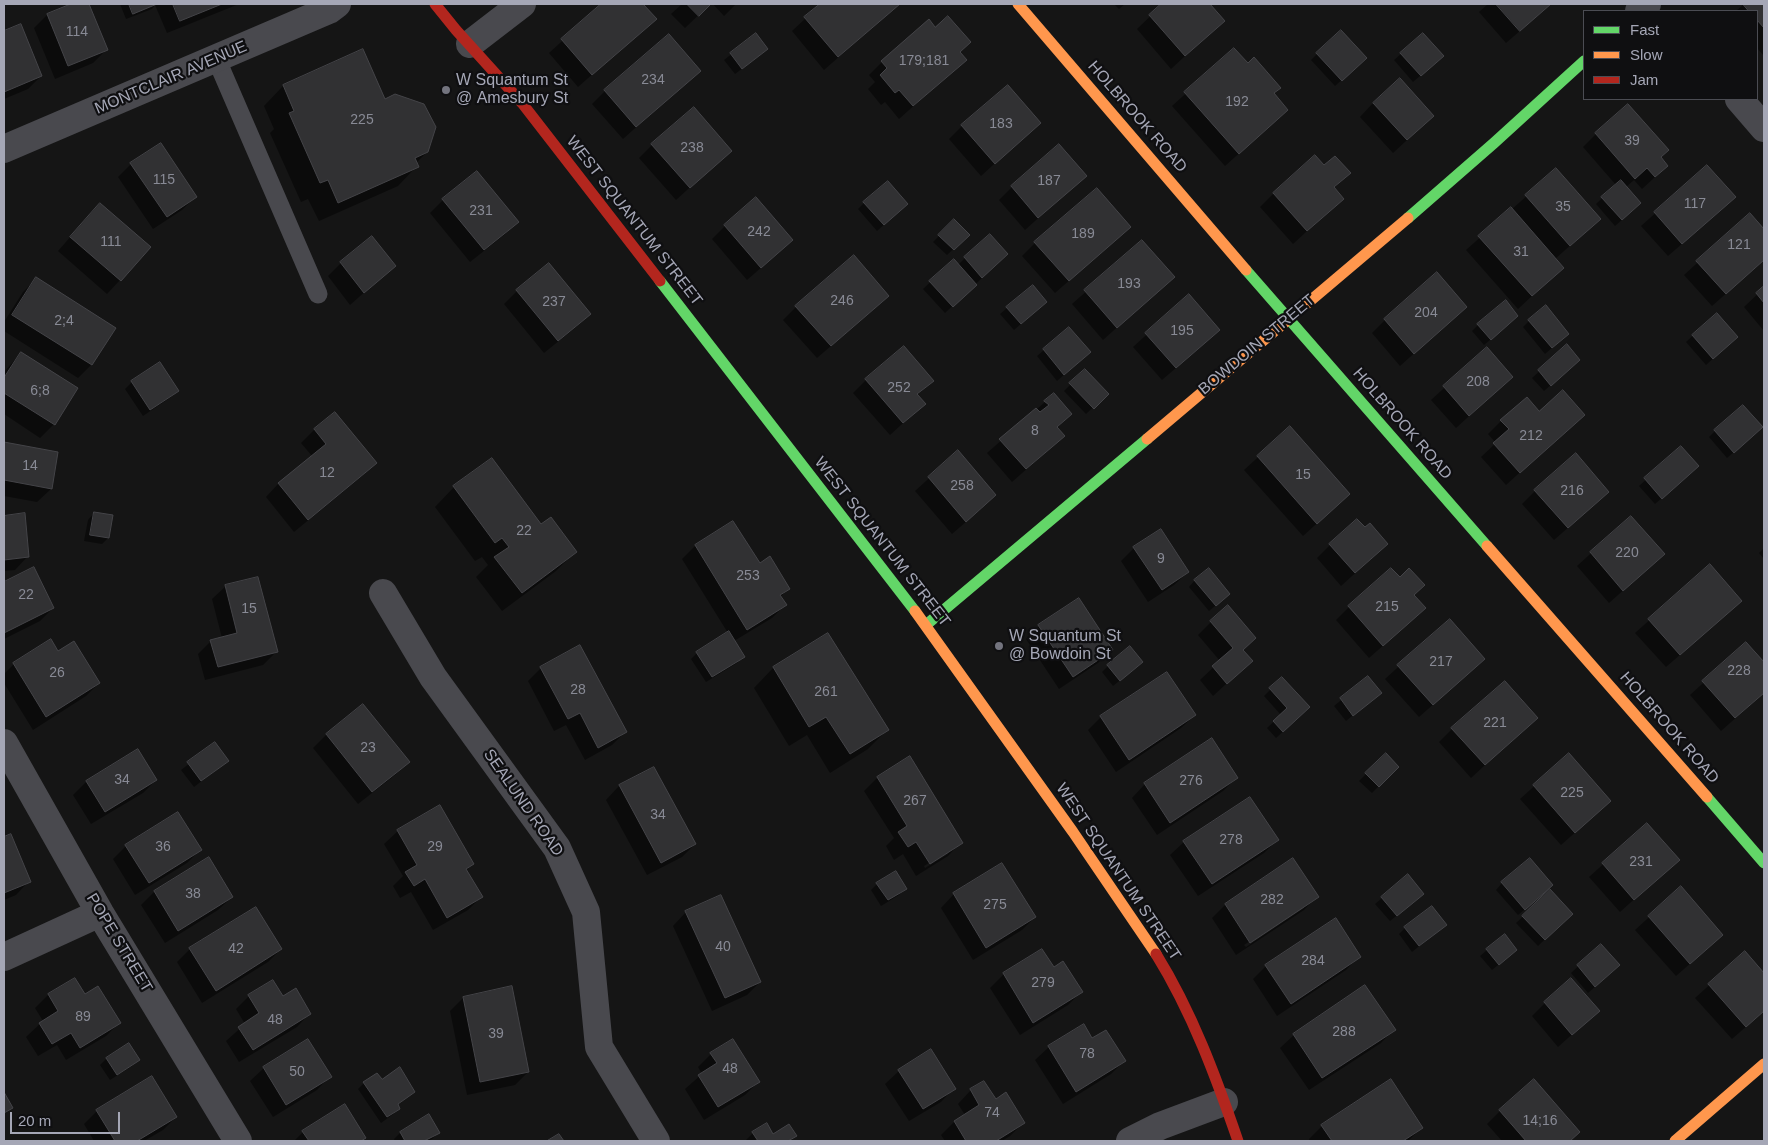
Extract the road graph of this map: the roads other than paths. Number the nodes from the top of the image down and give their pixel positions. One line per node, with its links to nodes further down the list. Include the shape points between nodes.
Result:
1 (337, 4): 6 (street, MONTCLAIR AVENUE)
2 (436, 4): 5 (street, WEST SQUANTUM STREET)
3 (522, 4): 5 (street)
4 (1018, 4): 12 (street, HOLBROOK ROAD)
5 (470, 44): 14 (street, WEST SQUANTUM STREET, via 522,103)
6 (216, 58): 10 (street, MONTCLAIR AVENUE); 11 (lane)
7 (1583, 62): 12 (street, BOWDOIN STREET)
8 (1740, 100): 9 (street)
9 (1764, 128)
10 (5, 151)
11 (318, 294)
12 (1289, 319): 14 (street, BOWDOIN STREET); 16 (street, HOLBROOK ROAD)
13 (383, 593): 22 (street, SEALUND ROAD, via 433,676 557,848 586,912 599,1047)
14 (926, 625): 20 (street, WEST SQUANTUM STREET, via 1144,934 1182,1000)
15 (4, 743): 17 (street, POPE STREET)
16 (1764, 863)
17 (100, 912): 18 (street); 21 (street, POPE STREET)
18 (4, 957)
19 (1764, 1064): 25 (street)
20 (1224, 1102): 23 (street); 24 (street, WEST SQUANTUM STREET)
21 (238, 1141)
22 (656, 1141)
23 (1130, 1141)
24 (1238, 1141)
25 (1675, 1141)

